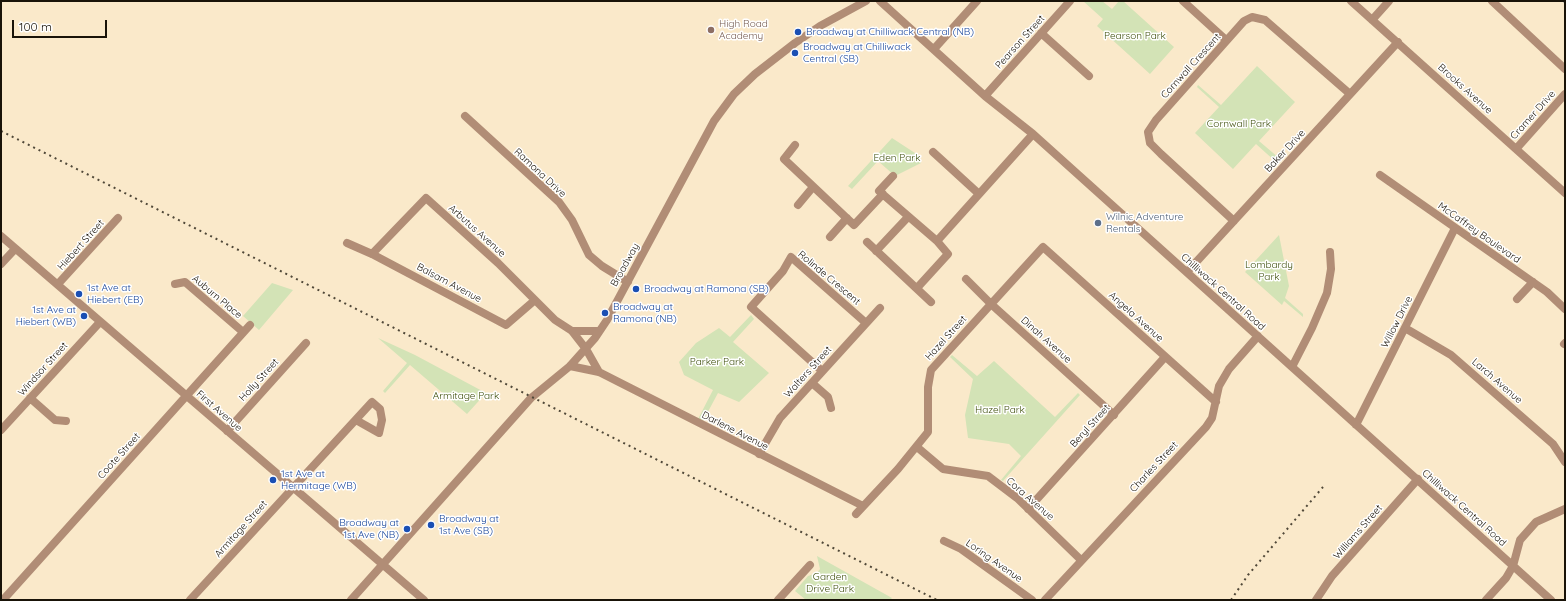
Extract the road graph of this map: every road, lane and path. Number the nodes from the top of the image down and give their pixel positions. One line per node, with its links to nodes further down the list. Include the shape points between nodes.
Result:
1 (866, 1): 9 (street, Broadway)
2 (880, 1): 14 (street, Chilliwack Central Road)
3 (977, 1): 14 (street)
4 (1070, 1): 11 (street, Pearson Street)
5 (1183, 1): 12 (street)
6 (1351, 1): 10 (street, Brooks Avenue)
7 (1389, 1): 10 (street)
8 (1492, 1): 15 (street)
9 (855, 4): 50 (street, Broadway, via 795,43 734,94 714,121)
10 (1372, 20): 13 (street, Brooks Avenue)
11 (1041, 33): 16 (street); 19 (street, Pearson Street)
12 (1226, 40): 17 (street, Cornwall Crescent, via 1244,21 1252,17 1265,20); 35 (street, Cornwall Crescent, via 1148,132 1150,143)
13 (1398, 42): 17 (street, Baker Drive); 23 (street, Brooks Avenue)
14 (934, 49): 19 (street, Chilliwack Central Road)
15 (1565, 69)
16 (1089, 76)
17 (1350, 94): 35 (street, Baker Drive)
18 (1565, 94): 23 (street, Cramer Drive)
19 (985, 96): 21 (street, Chilliwack Central Road)
20 (465, 116): 50 (street, Ramona Drive, via 559,202 572,220 589,255)
21 (1033, 134): 30 (street); 48 (street, Chilliwack Central Road)
22 (796, 145): 27 (street, via 784,159)
23 (1516, 149): 28 (street, Brooks Avenue)
24 (933, 152): 30 (street)
25 (1380, 175): 36 (street, McCaffrey Boulevard)
26 (893, 176): 29 (street, via 879,191)
27 (813, 187): 31 (street); 34 (street)
28 (1565, 193)
29 (883, 194): 32 (street); 34 (street, via 854,225)
30 (979, 194): 39 (street)
31 (798, 205)
32 (908, 217): 39 (street); 44 (street)
33 (118, 218): 52 (street, Hiebert Street)
34 (847, 218): 38 (street)
35 (1234, 221): 48 (street, Baker Drive)
36 (1455, 228): 51 (street, McCaffrey Boulevard); 64 (street, Willow Drive)
37 (1, 236): 43 (street, First Avenue)
38 (830, 237)
39 (937, 241): 54 (street, via 948,254)
40 (347, 242): 46 (street, Balsam Avenue)
41 (867, 242): 44 (street)
42 (1043, 247): 58 (street, Hazel Street); 71 (street, Angela Avenue)
43 (15, 248): 47 (street); 52 (street, First Avenue)
44 (876, 251): 54 (street)
45 (1330, 252): 73 (street, via 1331,268 1327,293)
46 (372, 254): 56 (street, Balsam Avenue, via 506,325); 56 (street, Arbutus Avenue, via 426,198)
47 (1, 264)
48 (1187, 272): 68 (street, Chilliwack Central Road)
49 (966, 279): 58 (street, Dinah Avenue)
50 (628, 282): 66 (street, Broadway)
51 (1533, 282): 55 (street); 60 (street, McCaffrey Boulevard)
52 (58, 284): 61 (street, First Avenue)
53 (175, 284): 67 (street, Auburn Place, via 185,282)
54 (917, 288): 57 (street)
55 (1517, 299)
56 (535, 300): 65 (street, Arbutus Avenue, via 555,320)
57 (931, 302)
58 (991, 304): 81 (street, Dinah Avenue); 87 (street, Hazel Street, via 931,370 928,387 928,432)
59 (880, 308): 62 (street, Walters Street)
60 (1565, 309)
61 (100, 322): 77 (street, First Avenue); 78 (street, Windsor Street)
62 (866, 323): 75 (street, Walters Street); 75 (street, Rolinde Crescent, via 791,257 751,307)
63 (250, 325): 67 (street, Coote Street)
64 (1405, 328): 84 (street, Willow Drive); 89 (street, Larch Avenue, via 1450,355 1553,444)
65 (572, 331): 66 (street); 70 (street, Arbutus Avenue)
66 (599, 331): 70 (street, Broadway)
67 (243, 332): 77 (street, Coote Street)
68 (1258, 336): 73 (street, Chilliwack Central Road); 79 (street, Charles Street, via 1229,369 1220,386)
69 (306, 343): 86 (street, Holly Street)
70 (586, 349): 72 (street, Broadway); 74 (street)
71 (1165, 357): 79 (street, Angela Avenue); 81 (street, Beryl Street)
72 (570, 366): 74 (street, Darlene Avenue); 98 (street, Broadway, via 531,398)
73 (1292, 367): 84 (street, Chilliwack Central Road)
74 (599, 372): 88 (street, Darlene Avenue)
75 (822, 372): 76 (street, Walters Street)
76 (812, 383): 80 (street, via 828,397); 88 (street, Walters Street, via 780,418)
77 (186, 396): 86 (street, First Avenue); 101 (street, Coote Street)
78 (30, 398): 83 (street, via 55,420); 85 (street, Windsor Street)
79 (1216, 402): 97 (street, Charles Street, via 1212,418 1206,426)
80 (832, 408)
81 (1114, 415): 94 (street, Beryl Street)
82 (356, 420): 91 (street, Armitage Street)
83 (66, 421)
84 (1356, 425): 90 (street, Chilliwack Central Road)
85 (1, 430)
86 (227, 431): 91 (street, First Avenue)
87 (917, 447): 92 (street, Hazel Street); 94 (street, Cora Avenue, via 943,469 988,476)
88 (759, 454): 92 (street, Darlene Avenue)
89 (1565, 462)
90 (1418, 479): 100 (street, Chilliwack Central Road); 108 (street, Williams Street, via 1332,576)
91 (293, 488): 98 (street, First Avenue); 102 (street, Armitage Street)
92 (863, 506): 95 (street, Hazel Street)
93 (1565, 508): 100 (street, via 1536,522 1520,540)
94 (1028, 509): 97 (street, Cora Avenue)
95 (856, 514)
96 (944, 541): 106 (street, Loring Avenue, via 961,549)
97 (1082, 560): 107 (street, Charles Street)
98 (382, 565): 103 (street, Broadway); 104 (street, First Avenue)
99 (810, 565): 105 (street)
100 (1513, 566): 109 (street); 110 (street, Chilliwack Central Road)
101 (3, 600)
102 (190, 600)
103 (351, 600)
104 (424, 600)
105 (778, 600)
106 (1032, 600)
107 (1045, 600)
108 (1316, 600)
109 (1486, 600)
110 (1551, 600)

